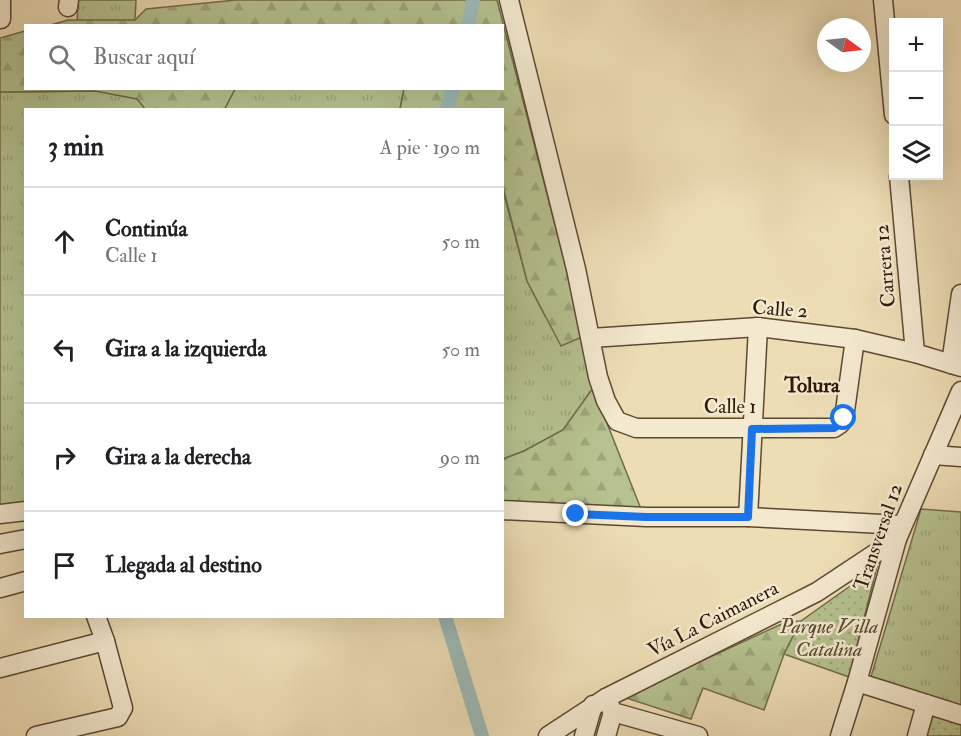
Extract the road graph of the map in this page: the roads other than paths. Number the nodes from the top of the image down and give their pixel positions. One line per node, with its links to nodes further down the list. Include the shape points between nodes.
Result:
1 (1, 0): 4 (street)
2 (509, 0): 9 (street)
3 (883, 0): 5 (street)
4 (1, 20)
5 (890, 72)
6 (899, 180): 11 (street, Carrera 12)
7 (961, 294): 12 (street)
8 (758, 327): 9 (street, Calle 2); 10 (street, Calle 2); 14 (street)
9 (591, 338): 14 (street, Calle 1, via 598,377 617,421 636,428)
10 (855, 339): 11 (street, Calle 2); 14 (street, Calle 1, via 840,424 834,428)
11 (915, 353): 12 (street, Calle 2)
12 (956, 366)
13 (961, 391): 15 (street, Transversal 12)
14 (752, 429): 20 (street)
15 (933, 454): 16 (street); 21 (street, Transversal 12)
16 (961, 457)
17 (504, 510): 20 (street)
18 (24, 512): 19 (street)
19 (0, 514)
20 (748, 517): 21 (street)
21 (899, 532): 29 (street, Transversal 12); 31 (street, Vía La Caimanera, via 817,592)
22 (24, 539): 23 (street)
23 (0, 544)
24 (24, 582): 25 (street)
25 (0, 588)
26 (97, 618): 27 (street)
27 (105, 641): 28 (street); 33 (street, via 123,708 121,713 118,717)
28 (0, 668)
29 (857, 682): 30 (street); 38 (street, Transversal 12)
30 (926, 704): 32 (street); 39 (street)
31 (604, 705): 34 (street, Vía La Caimanera); 35 (street); 36 (street); 37 (street)
32 (961, 716)
33 (36, 736)
34 (548, 736)
35 (584, 736)
36 (606, 736)
37 (698, 736)
38 (840, 736)
39 (917, 736)

